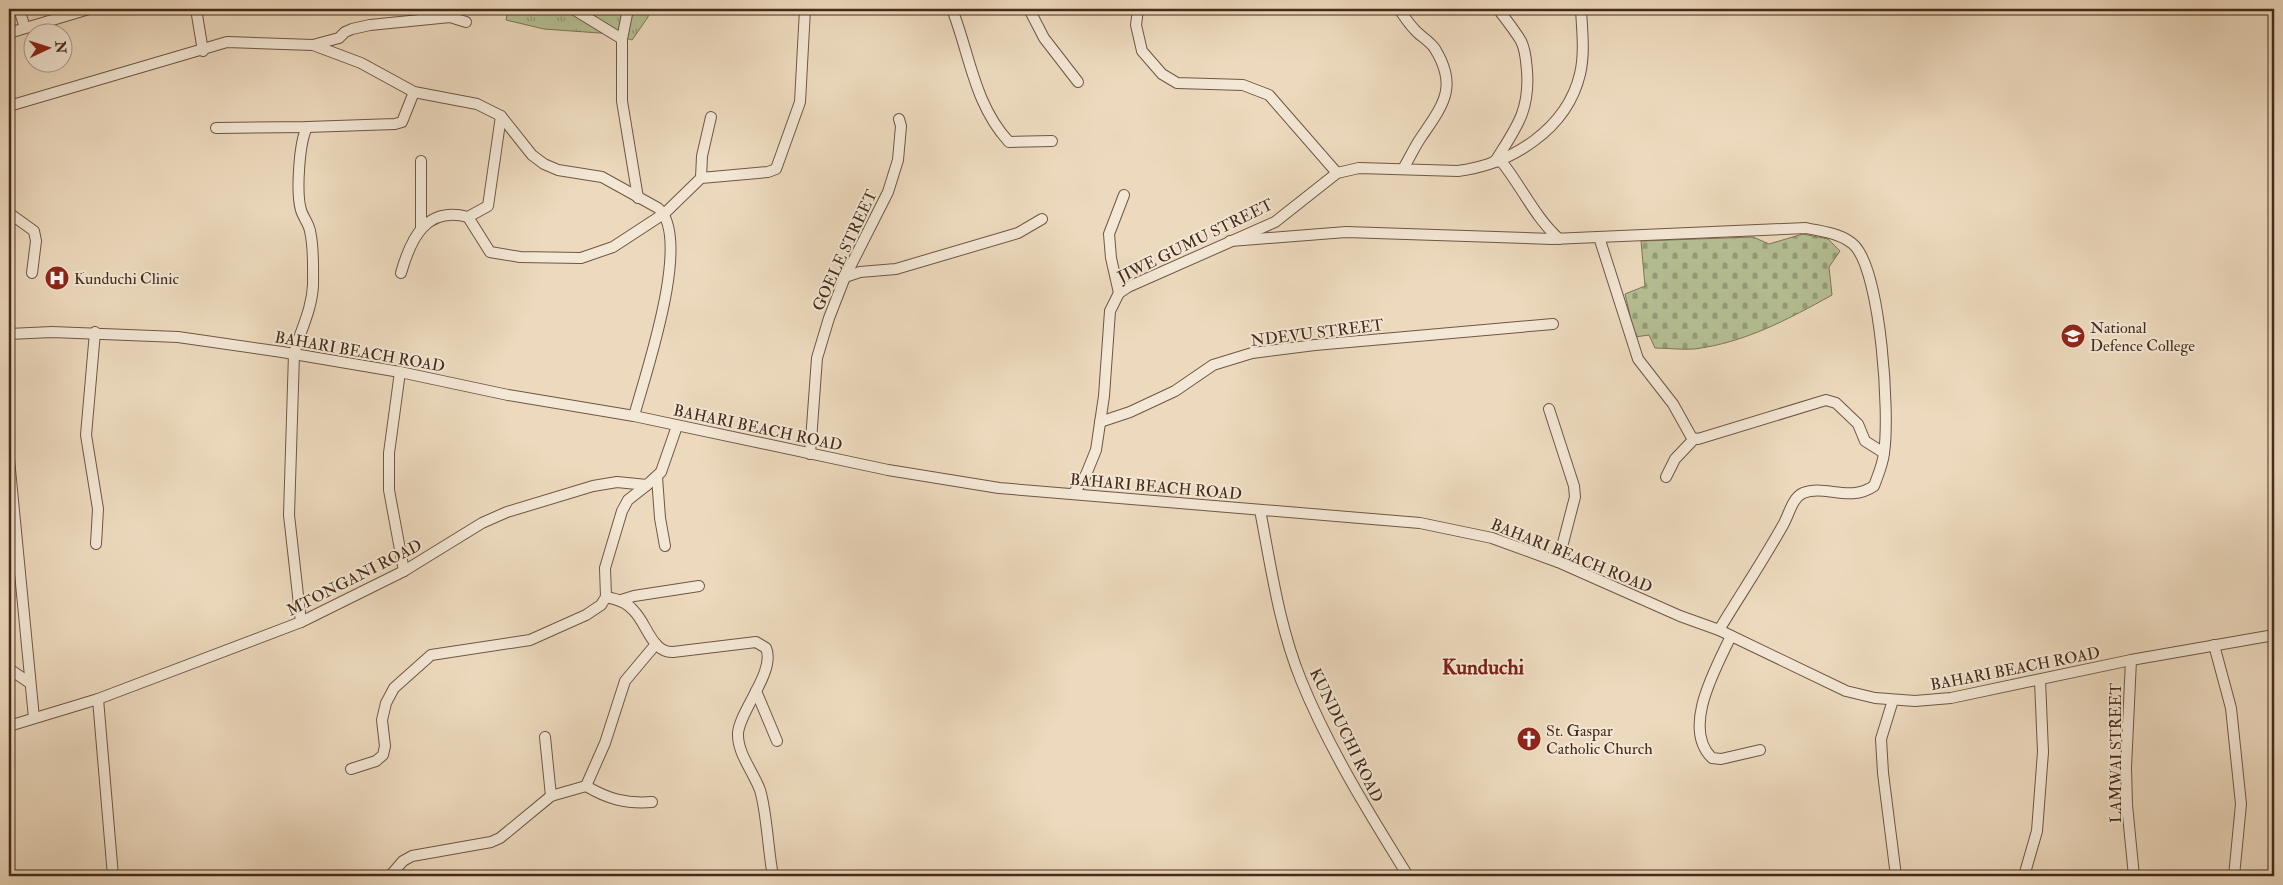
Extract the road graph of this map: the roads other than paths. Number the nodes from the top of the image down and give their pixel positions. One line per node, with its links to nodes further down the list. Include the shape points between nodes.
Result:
1 (19, 9): 13 (street)
2 (89, 9): 14 (street)
3 (196, 9): 20 (street)
4 (573, 9): 18 (street)
5 (628, 9): 18 (street)
6 (805, 9): 34 (street, via 800,102 776,169)
7 (952, 9): 29 (street, via 988,115 996,126 1009,142)
8 (1029, 9): 21 (street, via 1044,38)
9 (1138, 9): 33 (street, via 1136,25 1142,51 1162,74 1177,83 1243,85 1269,95)
10 (1399, 9): 32 (street, via 1414,30 1434,46 1447,78 1438,116)
11 (1582, 9): 31 (street, JIWE GUMU STREET, via 1581,72 1569,103 1545,134)
12 (1501, 13): 31 (street, via 1522,42 1529,91 1517,128)
13 (23, 22)
14 (45, 22)
15 (466, 22): 19 (street, via 450,17 370,25)
16 (22, 29): 17 (street)
17 (9, 33)
18 (622, 40): 36 (street, via 622,100)
19 (313, 46): 20 (street, via 227,42); 22 (street, via 361,63)
20 (203, 51): 23 (street)
21 (1078, 82)
22 (414, 92): 24 (street, via 477,104); 28 (street, via 402,122)
23 (9, 106)
24 (501, 116): 36 (street, via 532,155 544,164 558,170 602,177); 39 (street, via 488,206)
25 (711, 117): 34 (street, via 702,156)
26 (899, 119): 47 (street, GOELE STREET, via 898,160 888,192)
27 (216, 128): 28 (street)
28 (307, 128): 52 (street, via 303,135 298,184 301,210 310,230 313,287 309,314 299,333)
29 (1052, 141)
30 (421, 161): 41 (street)
31 (1494, 161): 32 (street, JIWE GUMU STREET, via 1458,171); 43 (street, via 1501,161 1540,220)
32 (1403, 169): 33 (street, JIWE GUMU STREET, via 1359,168)
33 (1337, 173): 44 (street, JIWE GUMU STREET, via 1274,222)
34 (701, 178): 38 (street)
35 (1124, 195): 48 (street, via 1109,234)
36 (638, 198): 38 (street)
37 (9, 213): 45 (street, via 34,231)
38 (665, 213): 39 (street, via 613,247 581,258 520,257 490,252); 55 (street, via 672,238 671,274)
39 (468, 216): 41 (street, via 455,213 440,216)
40 (1042, 219): 47 (street, via 1018,232 896,269)
41 (421, 227): 46 (street, via 407,251)
42 (1599, 237): 43 (street); 58 (street, via 1638,359 1674,404); 59 (street, via 1806,228 1839,235 1855,247 1865,264 1871,285 1880,343 1885,388)
43 (1559, 239): 44 (street, via 1346,232)
44 (1230, 240): 48 (street, JIWE GUMU STREET)
45 (32, 273)
46 (401, 273)
47 (845, 277): 60 (street, GOELE STREET, via 828,318 817,358)
48 (1119, 293): 56 (street, JIWE GUMU STREET, via 1110,311)
49 (1552, 324): 56 (street, NDEVU STREET, via 1252,353 1213,366 1176,391)
50 (95, 332): 51 (street, BAHARI BEACH ROAD); 52 (street, BAHARI BEACH ROAD, via 178,337); 67 (street, via 86,435 98,509)
51 (9, 334)
52 (294, 354): 53 (street, BAHARI BEACH ROAD); 74 (street, via 289,515)
53 (400, 372): 55 (street, BAHARI BEACH ROAD, via 508,395); 70 (street, via 388,452 389,490)
54 (1548, 409): 69 (street, via 1575,497)
55 (634, 416): 57 (street, BAHARI BEACH ROAD)
56 (1100, 422): 65 (street, JIWE GUMU STREET, via 1096,450 1085,477)
57 (677, 426): 60 (street, BAHARI BEACH ROAD); 63 (street)
58 (1694, 439): 59 (street, via 1826,400 1842,408 1858,424 1865,441); 62 (street, via 1675,459)
59 (1884, 453): 75 (street, via 1874,486 1869,489 1853,494 1803,493 1796,498 1784,524)
60 (810, 454): 65 (street, BAHARI BEACH ROAD, via 980,485)
61 (9, 459): 83 (street)
62 (1666, 476)
63 (657, 477): 64 (street); 68 (street)
64 (647, 485): 70 (street, MTONGANI ROAD, via 617,482 593,486 507,512 482,523); 72 (street, via 628,500 622,511 605,568)
65 (1073, 494): 66 (street, BAHARI BEACH ROAD)
66 (1260, 510): 69 (street, BAHARI BEACH ROAD, via 1420,523 1461,530); 99 (street, KUNDUCHI ROAD, via 1279,610 1301,679 1364,804)
67 (96, 544)
68 (665, 546)
69 (1558, 562): 75 (street, BAHARI BEACH ROAD)
70 (404, 571): 74 (street, MTONGANI ROAD)
71 (699, 586): 73 (street)
72 (606, 597): 73 (street); 92 (street, via 594,611 530,640 431,655 394,688 386,703 382,720 383,755 376,761)
73 (621, 600): 78 (street, via 643,621)
74 (301, 622): 85 (street, MTONGANI ROAD)
75 (1719, 630): 77 (street, BAHARI BEACH ROAD)
76 (2274, 634): 79 (street, BAHARI BEACH ROAD)
77 (1732, 636): 86 (street, BAHARI BEACH ROAD, via 1846,691); 91 (street, via 1706,695 1698,724 1700,740 1712,758 1722,759)
78 (656, 644): 84 (street, via 668,652 760,643 768,656); 93 (street, via 625,681 606,743)
79 (2214, 645): 80 (street, BAHARI BEACH ROAD); 103 (street, via 2231,708 2241,804)
80 (2131, 660): 82 (street, BAHARI BEACH ROAD); 102 (street, LAMWAI STREET, via 2126,768)
81 (9, 669): 83 (street)
82 (2040, 680): 86 (street, BAHARI BEACH ROAD, via 1951,698); 101 (street, via 2043,752 2037,831)
83 (30, 684): 87 (street)
84 (756, 691): 90 (street); 98 (street, via 740,722 738,742 760,790)
85 (98, 699): 87 (street, MTONGANI ROAD); 96 (street)
86 (1893, 700): 100 (street, via 1881,739)
87 (34, 718): 88 (street, MTONGANI ROAD)
88 (9, 726)
89 (545, 737): 94 (street)
90 (776, 740)
91 (1760, 750)
92 (351, 769)
93 (586, 786): 94 (street); 95 (street, via 604,796 630,803)
94 (551, 796): 97 (street, via 500,838 412,856)
95 (652, 802)
96 (113, 876)
97 (390, 876)
98 (773, 876)
99 (1408, 876)
100 (1896, 876)
101 (2024, 876)
102 (2134, 876)
103 (2234, 876)

